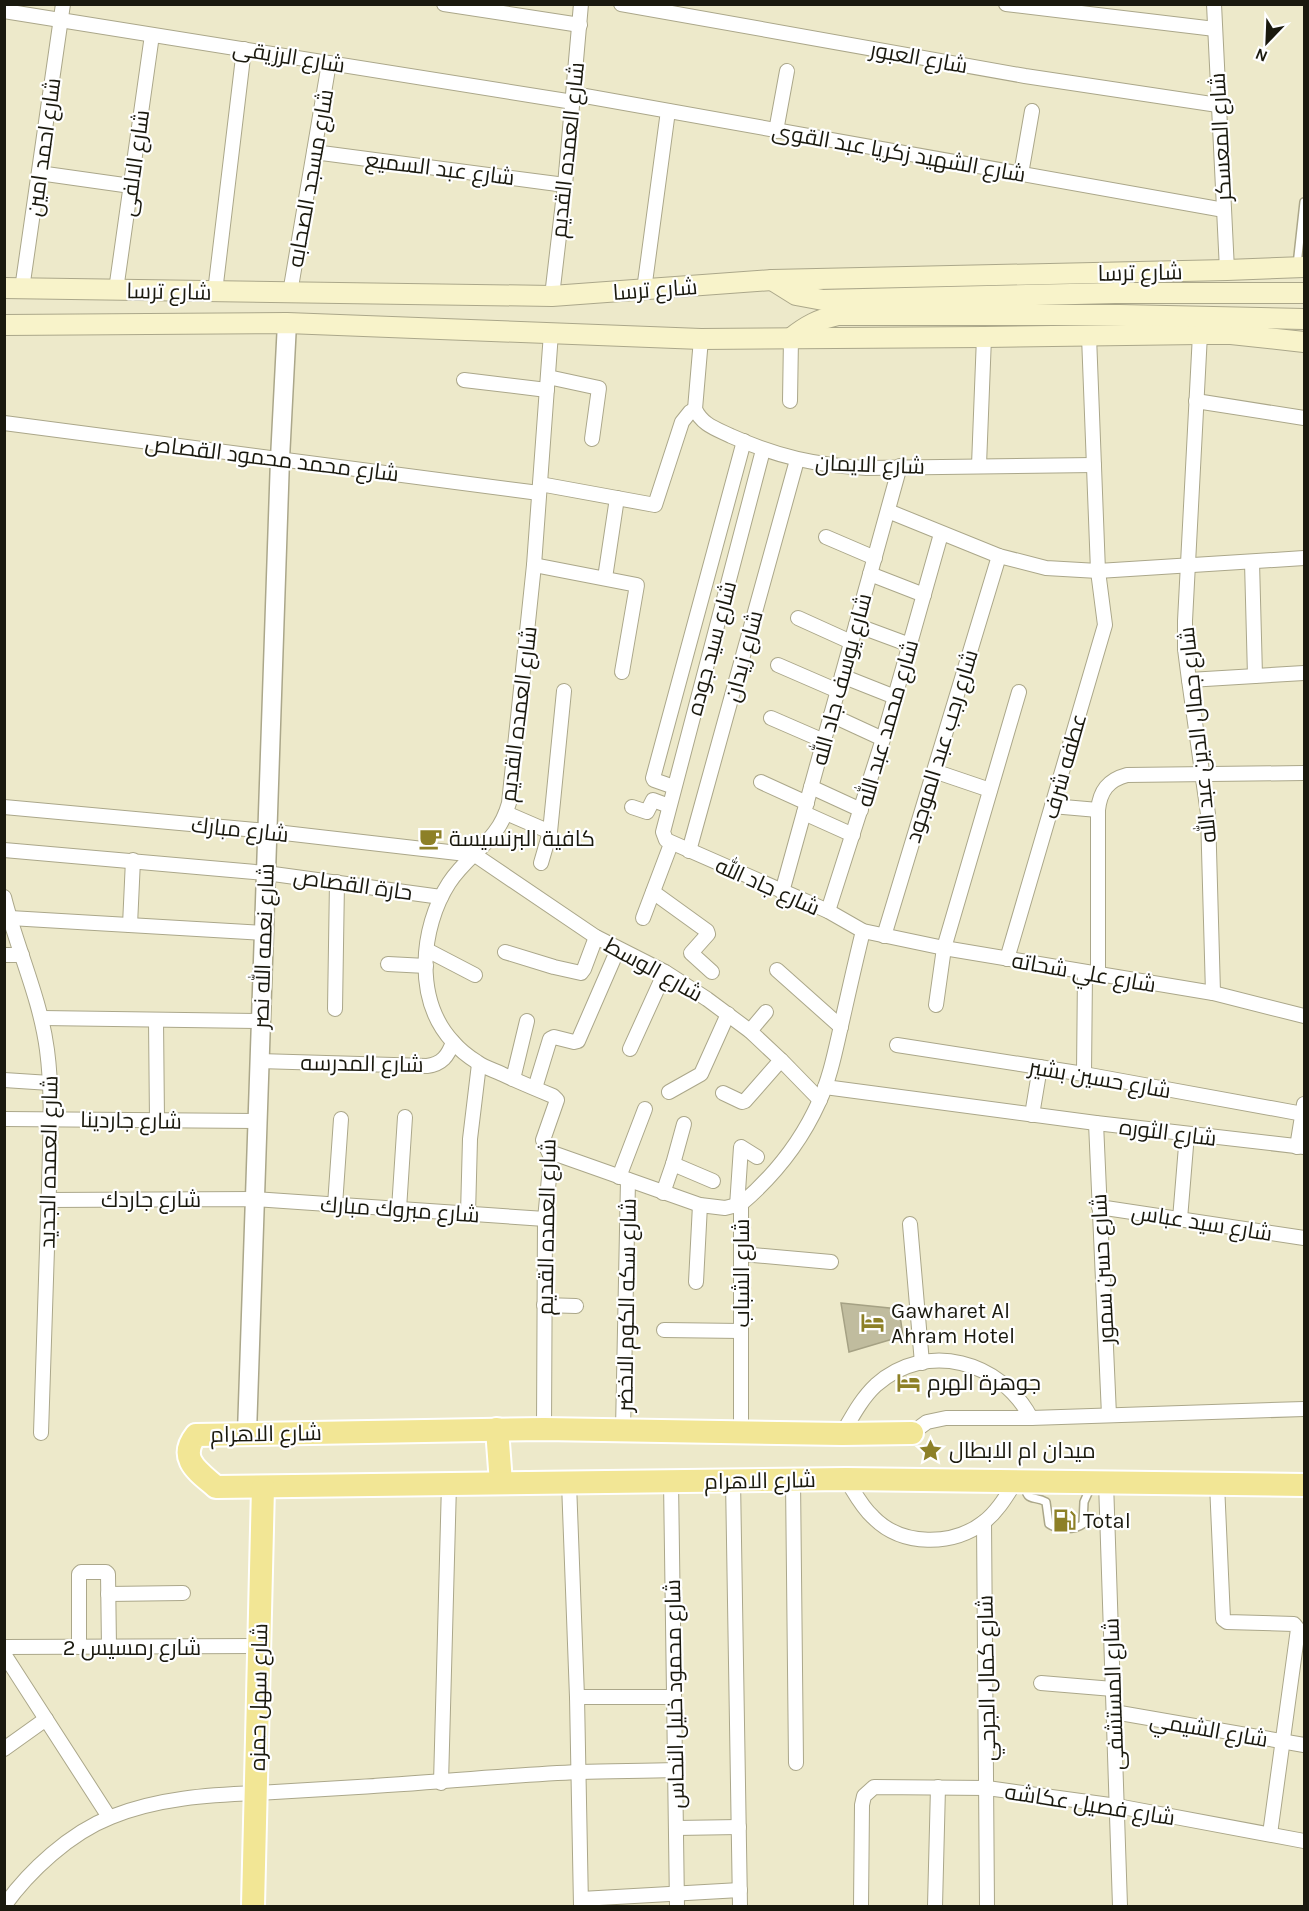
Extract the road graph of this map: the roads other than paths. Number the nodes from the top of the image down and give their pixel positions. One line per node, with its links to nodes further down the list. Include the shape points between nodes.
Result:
1 (63, 4): 8 (street, شارع احمد امين)
2 (444, 4): 9 (street)
3 (581, 4): 9 (street, شارع العمده القديم)
4 (621, 4): 16 (street, شارع العبور, via 1024,76)
5 (1006, 4): 10 (street)
6 (1214, 4): 10 (street, شارع المعسكر)
7 (4, 11): 8 (street, شارع الرزيقى)
8 (61, 20): 11 (street, شارع الرزيقى); 21 (street, شارع احمد امين)
9 (580, 25): 15 (street, شارع العمده القديم)
10 (1215, 29): 16 (street, شارع المعسكر)
11 (152, 35): 12 (street, شارع الرزيقى); 24 (street, شارع الالفى)
12 (244, 49): 13 (street, شارع الرزيقى); 33 (street)
13 (329, 63): 15 (street, شارع الرزيقى); 20 (street, شارع مسجد الصحابه)
14 (787, 71): 19 (street)
15 (573, 98): 17 (street, شارع الشهيد زكريا عبد القوى); 23 (street, شارع العمده القديم)
16 (1218, 105): 26 (street, شارع المعسكر)
17 (668, 111): 19 (street, شارع الشهيد زكريا عبد القوى); 32 (street)
18 (1032, 111): 22 (street)
19 (776, 131): 22 (street, شارع الشهيد زكريا عبد القوى)
20 (314, 152): 23 (street, شارع عبد السميع); 34 (street, شارع مسجد الصحابه)
21 (39, 173): 24 (street); 30 (street, شارع احمد امين)
22 (1021, 174): 26 (street, شارع الشهيد زكريا عبد القوى)
23 (565, 184): 36 (street, شارع العمده القديم)
24 (131, 186): 31 (street, شارع الالفى)
25 (1305, 202): 27 (lane)
26 (1224, 210): 28 (street, شارع المعسكر)
27 (1300, 267): 28 (main road, شارع ترسا)
28 (1227, 270): 29 (main road, شارع ترسا)
29 (772, 280): 32 (main road, شارع ترسا); 35 (main road, via 796,295 823,300)
30 (13, 288): 31 (main road, شارع ترسا)
31 (116, 290): 33 (main road, شارع ترسا)
32 (644, 290): 36 (main road, شارع ترسا)
33 (215, 292): 34 (main road, شارع ترسا)
34 (290, 293): 36 (main road, شارع ترسا)
35 (1305, 293)
36 (552, 296)
37 (1305, 319): 45 (main road, via 838,315 804,327)
38 (287, 323): 39 (main road, شارع ترسا); 40 (main road, شارع ترسا); 57 (street, شارع نعمه الله نصر)
39 (4, 325)
40 (551, 333): 44 (main road, شارع ترسا); 48 (street, شارع العمده القديم)
41 (1200, 334): 42 (main road, شارع ترسا); 46 (main road, شارع ترسا); 50 (street, شارع جمال الدين عبد الله)
42 (1089, 336): 43 (main road, شارع ترسا); 60 (street, عطفه شرف)
43 (984, 338): 45 (main road, شارع ترسا); 59 (street)
44 (701, 339): 45 (main road, شارع ترسا); 51 (street)
45 (791, 339): 49 (street)
46 (1305, 342)
47 (464, 380): 48 (street)
48 (547, 384): 54 (street, via 599,388); 62 (street, شارع العمده القديم)
49 (790, 401)
50 (1196, 401): 52 (street); 71 (street, شارع جمال الدين عبد الله)
51 (695, 409): 55 (street, شارع الايمان, via 703,422); 63 (street, شارع محمد محمود القصاص, via 682,422 656,504)
52 (1305, 418)
53 (4, 423): 57 (street, شارع محمد محمود القصاص)
54 (592, 439)
55 (744, 441): 56 (street, شارع الايمان); 99 (street, via 653,778)
56 (763, 450): 58 (street, شارع الايمان); 99 (street, شارع سيد جوده)
57 (280, 459): 62 (street, شارع محمد محمود القصاص); 110 (street, شارع نعمه الله نصر)
58 (797, 460): 61 (street, شارع الايمان, via 831,466); 115 (street, شارع زيدان)
59 (979, 465): 60 (street, شارع الايمان); 61 (street, شارع الايمان)
60 (1094, 465): 73 (street, عطفه شرف)
61 (900, 466): 64 (street, شارع يوسف جاد الله)
62 (540, 489): 63 (street, شارع محمد محمود القصاص); 72 (street, شارع العمده القديم)
63 (617, 498): 75 (street)
64 (888, 511): 65 (street); 68 (street, شارع يوسف جاد الله)
65 (941, 534): 67 (street); 76 (street, شارع محمد عبد الله)
66 (826, 537): 68 (street)
67 (999, 556): 73 (street, via 1047,568); 95 (street, شارع رجب عبد الموجود)
68 (875, 558): 74 (street, شارع يوسف جاد الله)
69 (1305, 558): 70 (street)
70 (1252, 562): 71 (street); 85 (street)
71 (1188, 564): 73 (street); 86 (street, شارع جمال الدين عبد الله, via 1185,649)
72 (534, 565): 75 (street); 109 (street, شارع العمده القديم)
73 (1098, 571): 103 (street, عطفه شرف, via 1106,626)
74 (870, 574): 76 (street); 78 (street, شارع يوسف جاد الله)
75 (605, 578): 82 (street, via 638,586)
76 (924, 595): 80 (street, شارع محمد عبد الله)
77 (798, 618): 79 (street)
78 (856, 625): 79 (street, شارع يوسف جاد الله); 80 (street)
79 (851, 642): 84 (street, شارع يوسف جاد الله)
80 (909, 645): 90 (street, شارع محمد عبد الله)
81 (778, 665): 88 (street)
82 (622, 672)
83 (1305, 673): 85 (street)
84 (842, 676): 88 (street, شارع يوسف جاد الله); 90 (street)
85 (1255, 676): 86 (street)
86 (1189, 680): 96 (street, شارع جمال الدين عبد الله)
87 (564, 691): 111 (street)
88 (838, 691): 91 (street, شارع يوسف جاد الله)
89 (1019, 692): 101 (street)
90 (895, 697): 93 (street, شارع محمد عبد الله)
91 (831, 715): 93 (street); 94 (street, شارع يوسف جاد الله)
92 (771, 718): 94 (street)
93 (883, 739): 107 (street, شارع محمد عبد الله)
94 (824, 741): 100 (street, شارع يوسف جاد الله)
95 (934, 771): 101 (street); 131 (street, شارع رجب عبد الموجود)
96 (1202, 774): 97 (street); 108 (street, via 1117,778 1103,791); 147 (street, شارع جمال الدين عبد الله, via 1209,834)
97 (1305, 774)
98 (761, 782): 106 (street)
99 (675, 787): 102 (street, شارع سيد جوده)
100 (811, 787): 106 (street, شارع يوسف جاد الله); 107 (street)
101 (990, 790): 133 (street)
102 (669, 806): 105 (street, via 653,800 647,812); 113 (street, شارع سيد جوده, via 663,835)
103 (1052, 806): 108 (street); 139 (street, عطفه شرف)
104 (4, 807): 110 (street, شارع مبارك)
105 (632, 807)
106 (806, 808): 112 (street); 122 (street, شارع يوسف جاد الله)
107 (861, 810): 112 (street, شارع محمد عبد الله)
108 (1098, 810): 145 (street)
109 (506, 813): 111 (street); 116 (street, شارع العمده القديم, via 496,832)
110 (267, 831): 116 (street, شارع مبارك); 119 (street, شارع نعمه الله نصر)
111 (550, 832): 118 (street)
112 (853, 835): 125 (street, شارع محمد عبد الله)
113 (671, 844): 115 (street, شارع جاد الله); 121 (street)
114 (4, 850): 117 (street, حارة القصاص)
115 (689, 851): 122 (street, شارع جاد الله)
116 (475, 855): 124 (street, شارع العمده القديم, via 450,881); 132 (street, شارع الوسط)
117 (132, 860): 119 (street, حارة القصاص); 128 (street)
118 (541, 863)
119 (266, 873): 120 (street, حارة القصاص); 130 (street, شارع نعمه الله نصر)
120 (337, 882): 124 (street, حارة القصاص); 149 (street)
121 (653, 892): 127 (street); 144 (street, via 707,931 691,954)
122 (782, 892): 125 (street, شارع جاد الله)
123 (4, 897): 126 (street, شارع العمده الجديد)
124 (441, 897): 135 (street, شارع العمده القديم, via 431,922)
125 (828, 911): 129 (street, شارع جاد الله)
126 (10, 918): 128 (street); 138 (street, شارع العمده الجديد)
127 (643, 918)
128 (130, 925): 130 (street)
129 (863, 932): 131 (street, شارع علي شحاته); 157 (street, شارع الشباب)
130 (263, 933): 155 (street, شارع نعمه الله نصر)
131 (884, 936): 133 (street, شارع علي شحاته)
132 (596, 937): 134 (street, شارع الوسط); 136 (street, via 580,973)
133 (944, 948): 139 (street, شارع علي شحاته); 148 (street)
134 (618, 949): 143 (street, شارع الوسط); 170 (street, via 578,1041 550,1039)
135 (427, 950): 141 (street, شارع العمده القديم); 146 (street)
136 (505, 952)
137 (4, 955): 138 (street)
138 (22, 955): 153 (street, شارع العمده الجديد)
139 (1007, 958): 145 (street, شارع علي شحاته)
140 (388, 964): 141 (street)
141 (426, 966): 159 (street, شارع العمده القديم, via 433,1006)
142 (777, 970): 157 (street)
143 (664, 972): 151 (street, شارع الوسط); 161 (street)
144 (712, 972)
145 (1092, 973): 147 (street, شارع علي شحاته); 166 (street)
146 (475, 975)
147 (1213, 993): 152 (street, شارع علي شحاته)
148 (936, 1005)
149 (335, 1009)
150 (766, 1012): 158 (street)
151 (728, 1014): 158 (street, شارع الوسط); 171 (street, via 701,1074)
152 (1305, 1016)
153 (42, 1018): 154 (street); 169 (street, شارع العمده الجديد)
154 (156, 1020): 155 (street); 181 (street)
155 (261, 1021): 163 (street, شارع نعمه الله نصر)
156 (527, 1021): 167 (street)
157 (841, 1027): 173 (street, شارع الشباب)
158 (750, 1031): 162 (street, شارع الوسط)
159 (453, 1042): 163 (street, شارع المدرسه, via 447,1056 427,1066); 164 (street, شارع العمده القديم)
160 (897, 1045): 165 (street, شارع حسين بشير)
161 (630, 1048)
162 (781, 1060): 172 (street, via 745,1101); 173 (street, شارع الوسط)
163 (259, 1061): 182 (street, شارع نعمه الله نصر)
164 (479, 1064): 167 (street, شارع العمده القديم); 200 (street, via 470,1139)
165 (1040, 1067): 166 (street, شارع حسين بشير); 176 (street)
166 (1084, 1074): 175 (street, شارع حسين بشير)
167 (513, 1078): 170 (street, شارع العمده القديم)
168 (4, 1080): 169 (street)
169 (50, 1083): 180 (street, شارع العمده الجديد)
170 (535, 1088): 187 (street, شارع العمده القديم, via 557,1100 543,1140)
171 (669, 1092)
172 (723, 1093)
173 (823, 1094): 176 (street, شارع الثوره); 197 (street, شارع الشباب, via 793,1149)
174 (645, 1109): 190 (street, شارع سكه الكوم الاخضر)
175 (1304, 1109): 186 (street)
176 (1032, 1115): 184 (street, شارع الثوره)
177 (405, 1117): 199 (street)
178 (4, 1119): 180 (street, شارع جاردينا)
179 (340, 1119): 195 (street)
180 (50, 1120): 181 (street, شارع جاردينا); 194 (street, شارع العمده الجديد)
181 (157, 1121): 182 (street, شارع جاردينا)
182 (257, 1121): 193 (street, شارع نعمه الله نصر)
183 (684, 1124): 189 (street)
184 (1096, 1124): 185 (street, شارع الثوره); 198 (street, شارع حسن سمور)
185 (1187, 1134): 186 (street, شارع الثوره); 201 (street)
186 (1301, 1147)
187 (550, 1152): 190 (street); 202 (street, شارع العمده القديم)
188 (757, 1156): 197 (street, via 741,1147)
189 (673, 1164): 191 (street); 192 (street)
190 (623, 1179): 192 (street); 218 (street, شارع سكه الكوم الاخضر)
191 (714, 1181)
192 (663, 1193): 196 (street)
193 (254, 1199): 194 (street, شارع جاردك); 195 (street, شارع مبروك مبارك); 221 (street, شارع نعمه الله نصر)
194 (48, 1200): 219 (street, شارع العمده الجديد)
195 (335, 1205): 199 (street, شارع مبروك مبارك)
196 (700, 1205): 197 (street); 207 (street)
197 (739, 1205): 205 (street, شارع الشباب)
198 (1099, 1207): 201 (street, شارع سيد عباس); 214 (street, شارع حسن سمور)
199 (399, 1209): 200 (street, شارع مبروك مبارك)
200 (468, 1214): 202 (street, شارع مبروك مبارك)
201 (1180, 1219): 204 (street, شارع سيد عباس)
202 (545, 1220): 208 (street, شارع العمده القديم)
203 (910, 1224): 212 (street)
204 (1305, 1238)
205 (742, 1254): 206 (street); 211 (street, شارع الشباب)
206 (831, 1262)
207 (696, 1282)
208 (544, 1305): 209 (street); 217 (street, شارع العمده القديم)
209 (576, 1306)
210 (664, 1330): 211 (street)
211 (741, 1331): 220 (street, شارع الشباب)
212 (922, 1363): 215 (street, via 962,1363 981,1369 1013,1392); 223 (street, via 906,1367 877,1384)
213 (1305, 1409): 214 (street)
214 (1109, 1415): 215 (street)
215 (1031, 1418): 222 (street, via 936,1419)
216 (497, 1429): 217 (main road, شارع الاهرام); 221 (main road, شارع الاهرام); 232 (main road)
217 (544, 1429): 218 (main road, شارع الاهرام)
218 (623, 1430): 220 (main road, شارع الاهرام)
219 (41, 1432)
220 (741, 1432): 223 (main road, شارع الاهرام)
221 (247, 1433): 235 (main road, شارع الاهرام, via 196,1435 189,1448 191,1462 216,1487)
222 (912, 1433): 223 (main road, شارع الاهرام)
223 (842, 1434)
224 (846, 1479): 226 (main road, شارع الاهرام); 228 (main road, شارع الاهرام); 236 (street, via 875,1520 910,1538 949,1539)
225 (733, 1480): 226 (main road, شارع الاهرام); 227 (main road, شارع الاهرام); 262 (street)
226 (793, 1480): 253 (street)
227 (671, 1481): 230 (main road, شارع الاهرام); 247 (street, شارع محمود خليل النحاس)
228 (1020, 1481): 229 (main road, شارع الاهرام); 229 (lane, via 1030,1498 1046,1502 1049,1524 1057,1528 1083,1524 1088,1489); 236 (street)
229 (1100, 1482): 233 (main road, شارع الاهرام); 245 (street, شارع المستشفى)
230 (569, 1483): 232 (main road, شارع الاهرام); 246 (street)
231 (449, 1484): 232 (main road, شارع الاهرام); 235 (main road, شارع الاهرام); 256 (street)
232 (501, 1484)
233 (1217, 1484): 234 (main road, شارع الاهرام); 250 (street, via 1223,1619 1294,1624 1298,1629)
234 (1305, 1485)
235 (263, 1487): 239 (main road, شارع سهل حمزه)
236 (984, 1522): 258 (street, شارع كمال الجرحي)
237 (183, 1593): 238 (street)
238 (108, 1594): 241 (street, via 108,1572 80,1573); 242 (street)
239 (259, 1646): 242 (street, شارع رمسيس 2); 259 (main road, شارع سهل حمزه)
240 (4, 1647): 241 (street, شارع رمسيس 2)
241 (79, 1647): 242 (street, شارع رمسيس 2)
242 (109, 1647)
243 (4, 1654): 249 (street)
244 (1041, 1683): 245 (street)
245 (1113, 1689): 248 (street, شارع المستشفى)
246 (577, 1697): 247 (street); 255 (street)
247 (674, 1697): 254 (street, شارع محمود خليل النحاس)
248 (1114, 1712): 250 (street, شارع الشيمي); 260 (street, شارع المستشفى)
249 (46, 1719): 252 (street); 261 (street)
250 (1282, 1741): 251 (street, شارع الشيمي); 264 (street)
251 (1305, 1745)
252 (4, 1749)
253 (796, 1763)
254 (675, 1770): 255 (street); 263 (street, شارع محمود خليل النحاس)
255 (579, 1772): 256 (street); 268 (street)
256 (441, 1783): 259 (street)
257 (938, 1787): 258 (street, شارع فصيل عكاشه); 272 (street, شارع فصيل عكاشه, via 874,1787 867,1792 862,1805); 273 (street)
258 (987, 1788): 260 (street, شارع فصيل عكاشه); 274 (street, شارع كمال الجرحي)
259 (256, 1793): 261 (street, via 179,1799); 270 (main road, شارع سهل حمزه)
260 (1118, 1806): 264 (street, شارع فصيل عكاشه); 275 (street, شارع المستشفى)
261 (109, 1817): 269 (street, via 41,1863)
262 (739, 1827): 263 (street); 266 (street)
263 (676, 1828): 267 (street, شارع محمود خليل النحاس)
264 (1270, 1834): 265 (street, شارع فصيل عكاشه)
265 (1305, 1841)
266 (740, 1890): 267 (street); 271 (street)
267 (677, 1900): 268 (street)
268 (581, 1903)
269 (4, 1906)
270 (253, 1906)
271 (740, 1906)
272 (861, 1906)
273 (935, 1906)
274 (987, 1906)
275 (1122, 1906)

